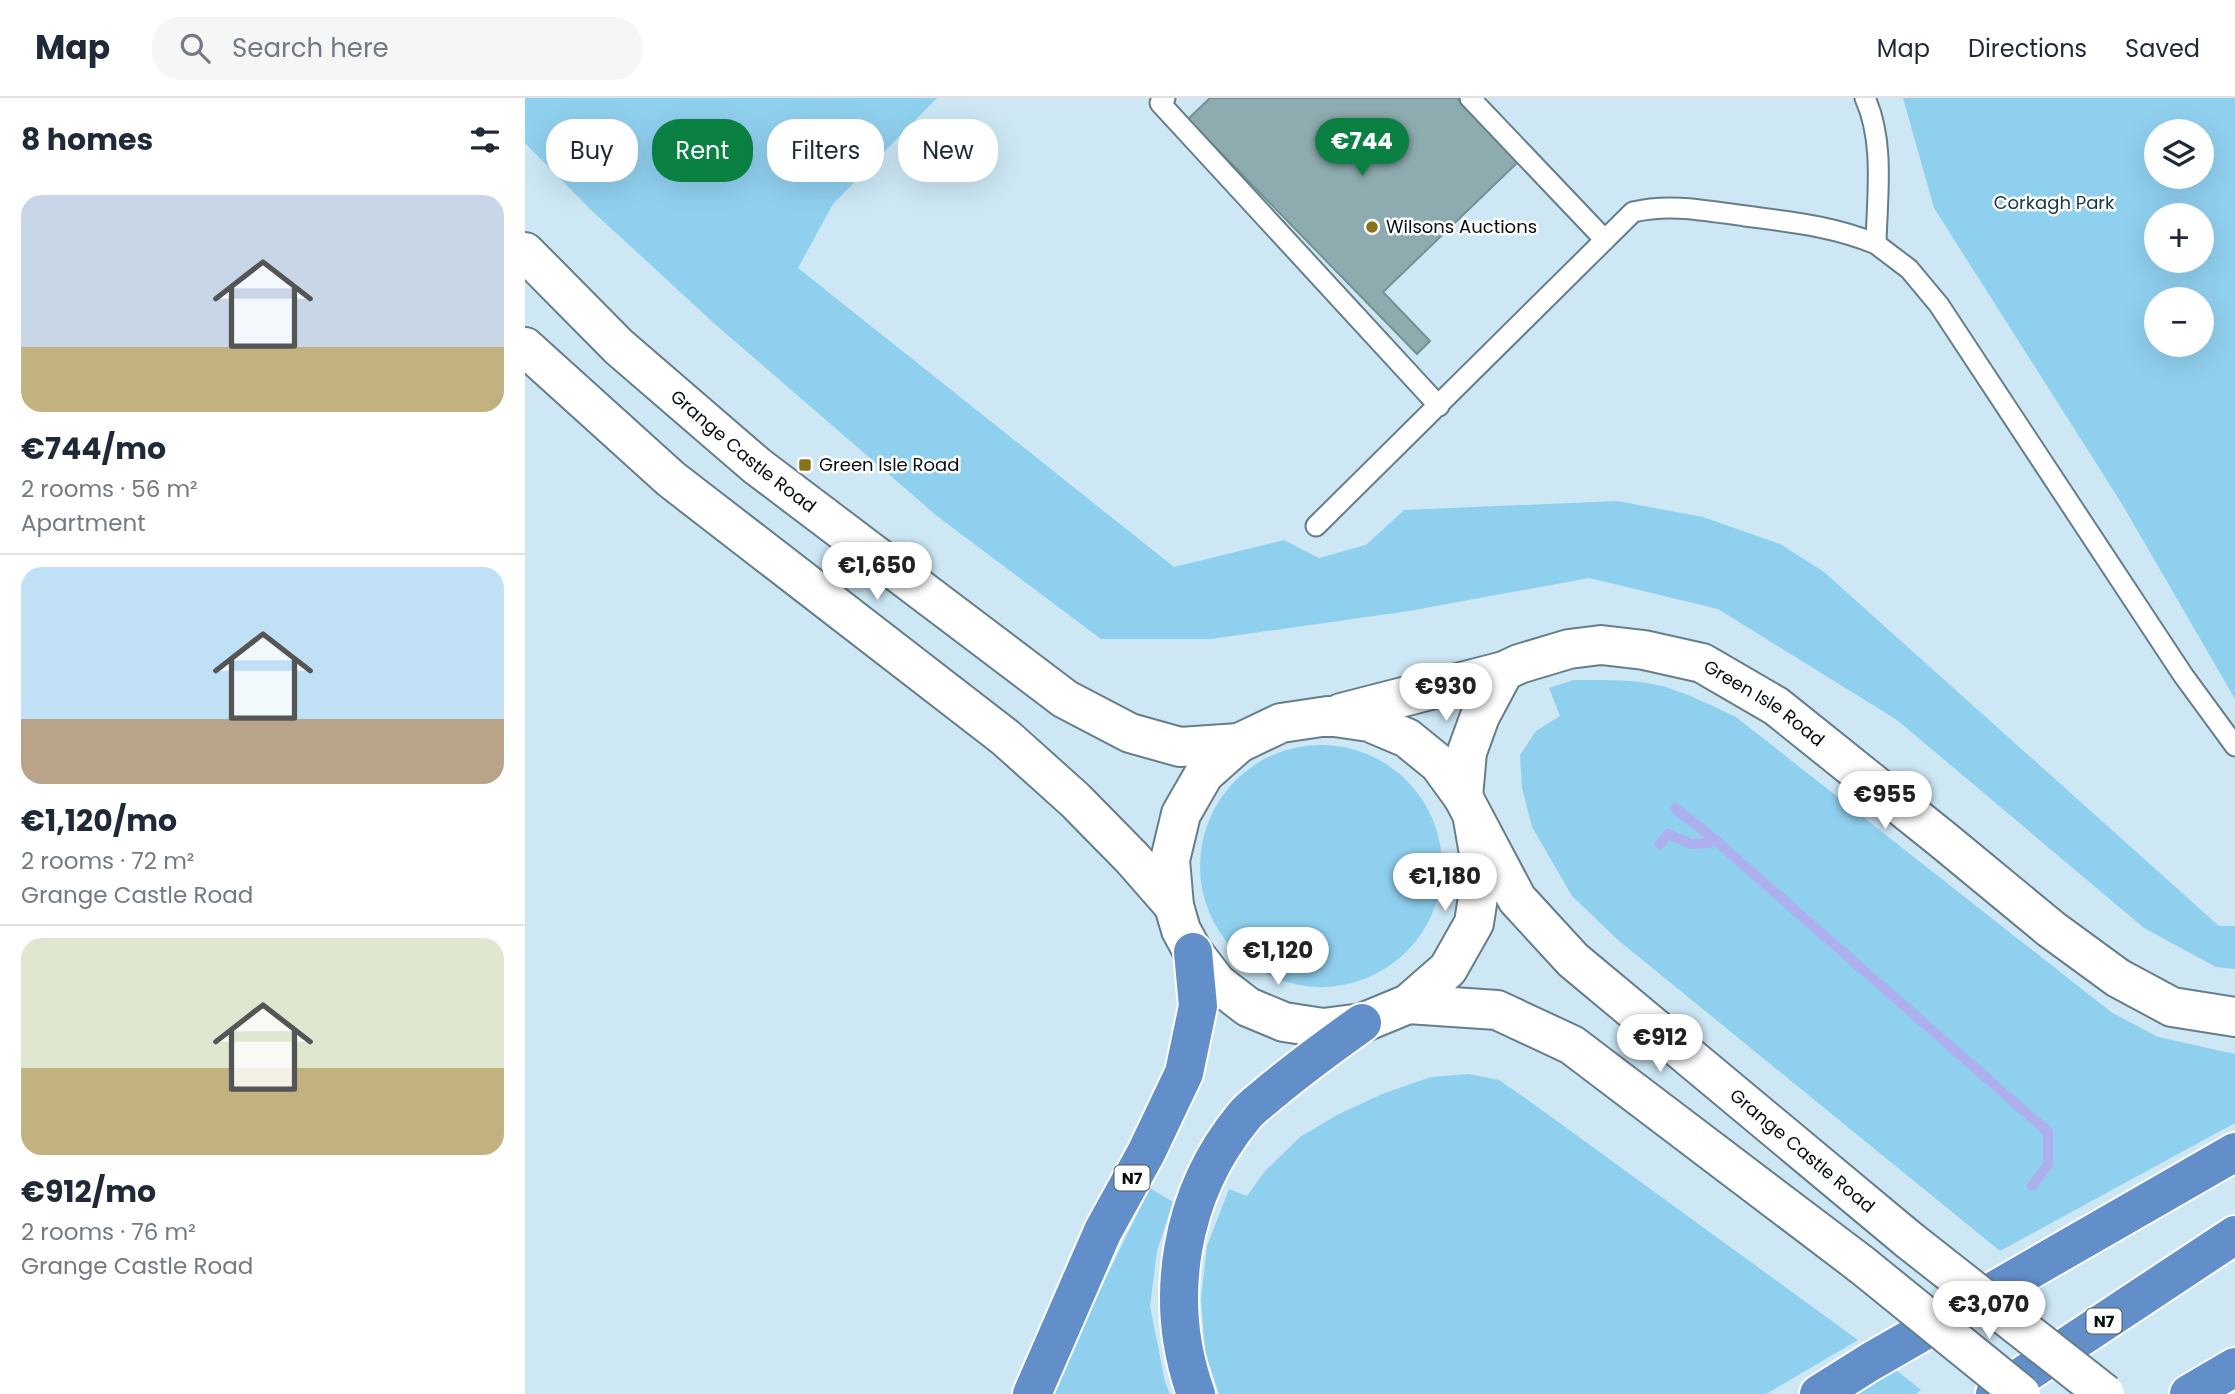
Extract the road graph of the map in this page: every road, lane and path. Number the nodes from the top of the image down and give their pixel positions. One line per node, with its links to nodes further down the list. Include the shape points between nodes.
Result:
1 (1164, 98): 8 (lane, via 1160,103)
2 (1470, 98): 4 (lane)
3 (1865, 98): 5 (lane, via 1874,116)
4 (1605, 240): 5 (lane, via 1633,212 1681,207 1820,226); 8 (lane)
5 (1876, 244): 13 (lane, via 1909,269 1939,306)
6 (525, 252): 12 (main road, Grange Castle Road, via 619,347 757,466 1065,699 1130,733 1180,747)
7 (525, 347): 15 (main road, Grange Castle Road, via 671,479 1006,738 1075,800)
8 (1439, 406): 9 (lane)
9 (1316, 526)
10 (1504, 671): 11 (main road, Green Isle Road); 14 (main road, via 1467,752); 18 (main road, Green Isle Road, via 1569,649 1601,645 1702,663 1776,706 2050,929 2118,978 2172,1007)
11 (1328, 716): 12 (main road, Grange Castle Road, via 1281,723); 14 (main road, Grange Castle Road, via 1369,722 1407,738 1439,765)
12 (1239, 743): 15 (main road, Grange Castle Road, via 1204,774 1181,814 1170,860)
13 (2235, 746)
14 (1468, 808): 17 (main road, Grange Castle Road, via 1482,871 1473,923 1448,969); 28 (main road, Grange Castle Road, bridge, via 1517,899 1573,960 1909,1240)
15 (1174, 906): 16 (main road, Grange Castle Road)
16 (1193, 952): 19 (main road, Grange Castle Road, via 1217,983 1248,1007 1284,1022 1323,1028); 23 (highway, N7, via 1198,1006 1184,1073 1103,1231)
17 (1408, 1004): 19 (main road, Grange Castle Road); 27 (main road, Grange Castle Road, bridge, via 1497,1010 1572,1045 1862,1265)
18 (2235, 1017)
19 (1362, 1023): 24 (highway, via 1245,1114 1217,1154 1191,1208 1179,1270 1179,1316)
20 (2235, 1152): 25 (highway)
21 (2235, 1235): 26 (highway, N7)
22 (2235, 1367): 29 (highway)
23 (1032, 1394)
24 (1196, 1394)
25 (1819, 1394)
26 (1995, 1394)
27 (2021, 1394)
28 (2105, 1394)
29 (2189, 1394)

